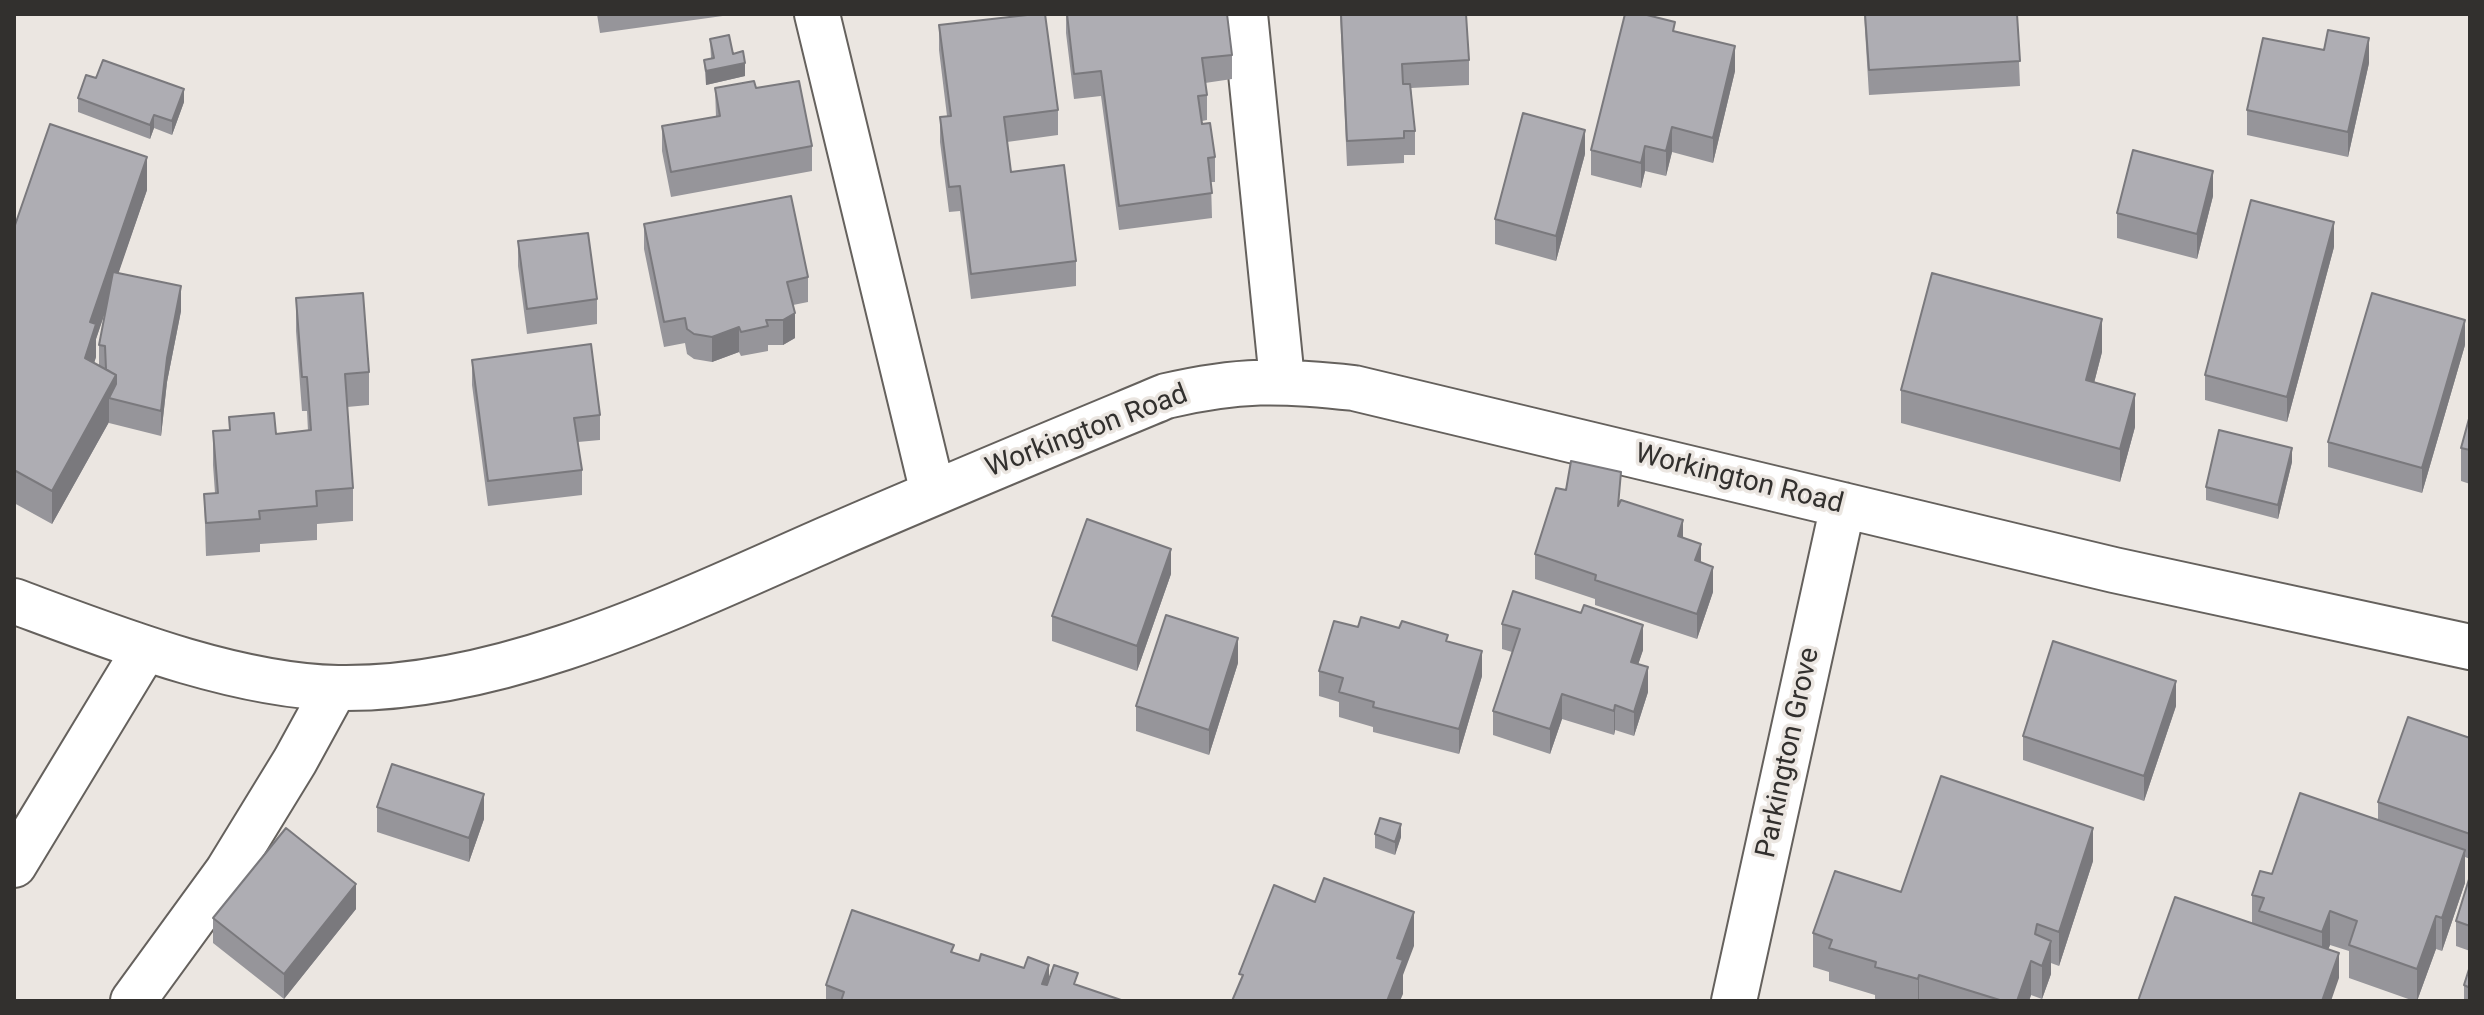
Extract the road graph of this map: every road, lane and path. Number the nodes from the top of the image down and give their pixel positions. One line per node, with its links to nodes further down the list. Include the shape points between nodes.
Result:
1 (817, 14): 4 (street)
2 (1245, 14): 3 (street)
3 (1282, 380): 4 (street, Workington Road, via 1223,382 1166,396); 5 (street, Workington Road, via 1354,388)
4 (933, 493): 9 (street, Workington Road, via 636,622 444,678)
5 (1843, 505): 7 (street, Workington Road); 12 (street, Parkington Grove)
6 (14, 601): 8 (street, Workington Road)
7 (2470, 647)
8 (145, 649): 9 (street, Workington Road, via 287,683); 10 (street)
9 (335, 688): 11 (street, via 227,872)
10 (14, 865)
11 (133, 1001)
12 (1734, 1001)

